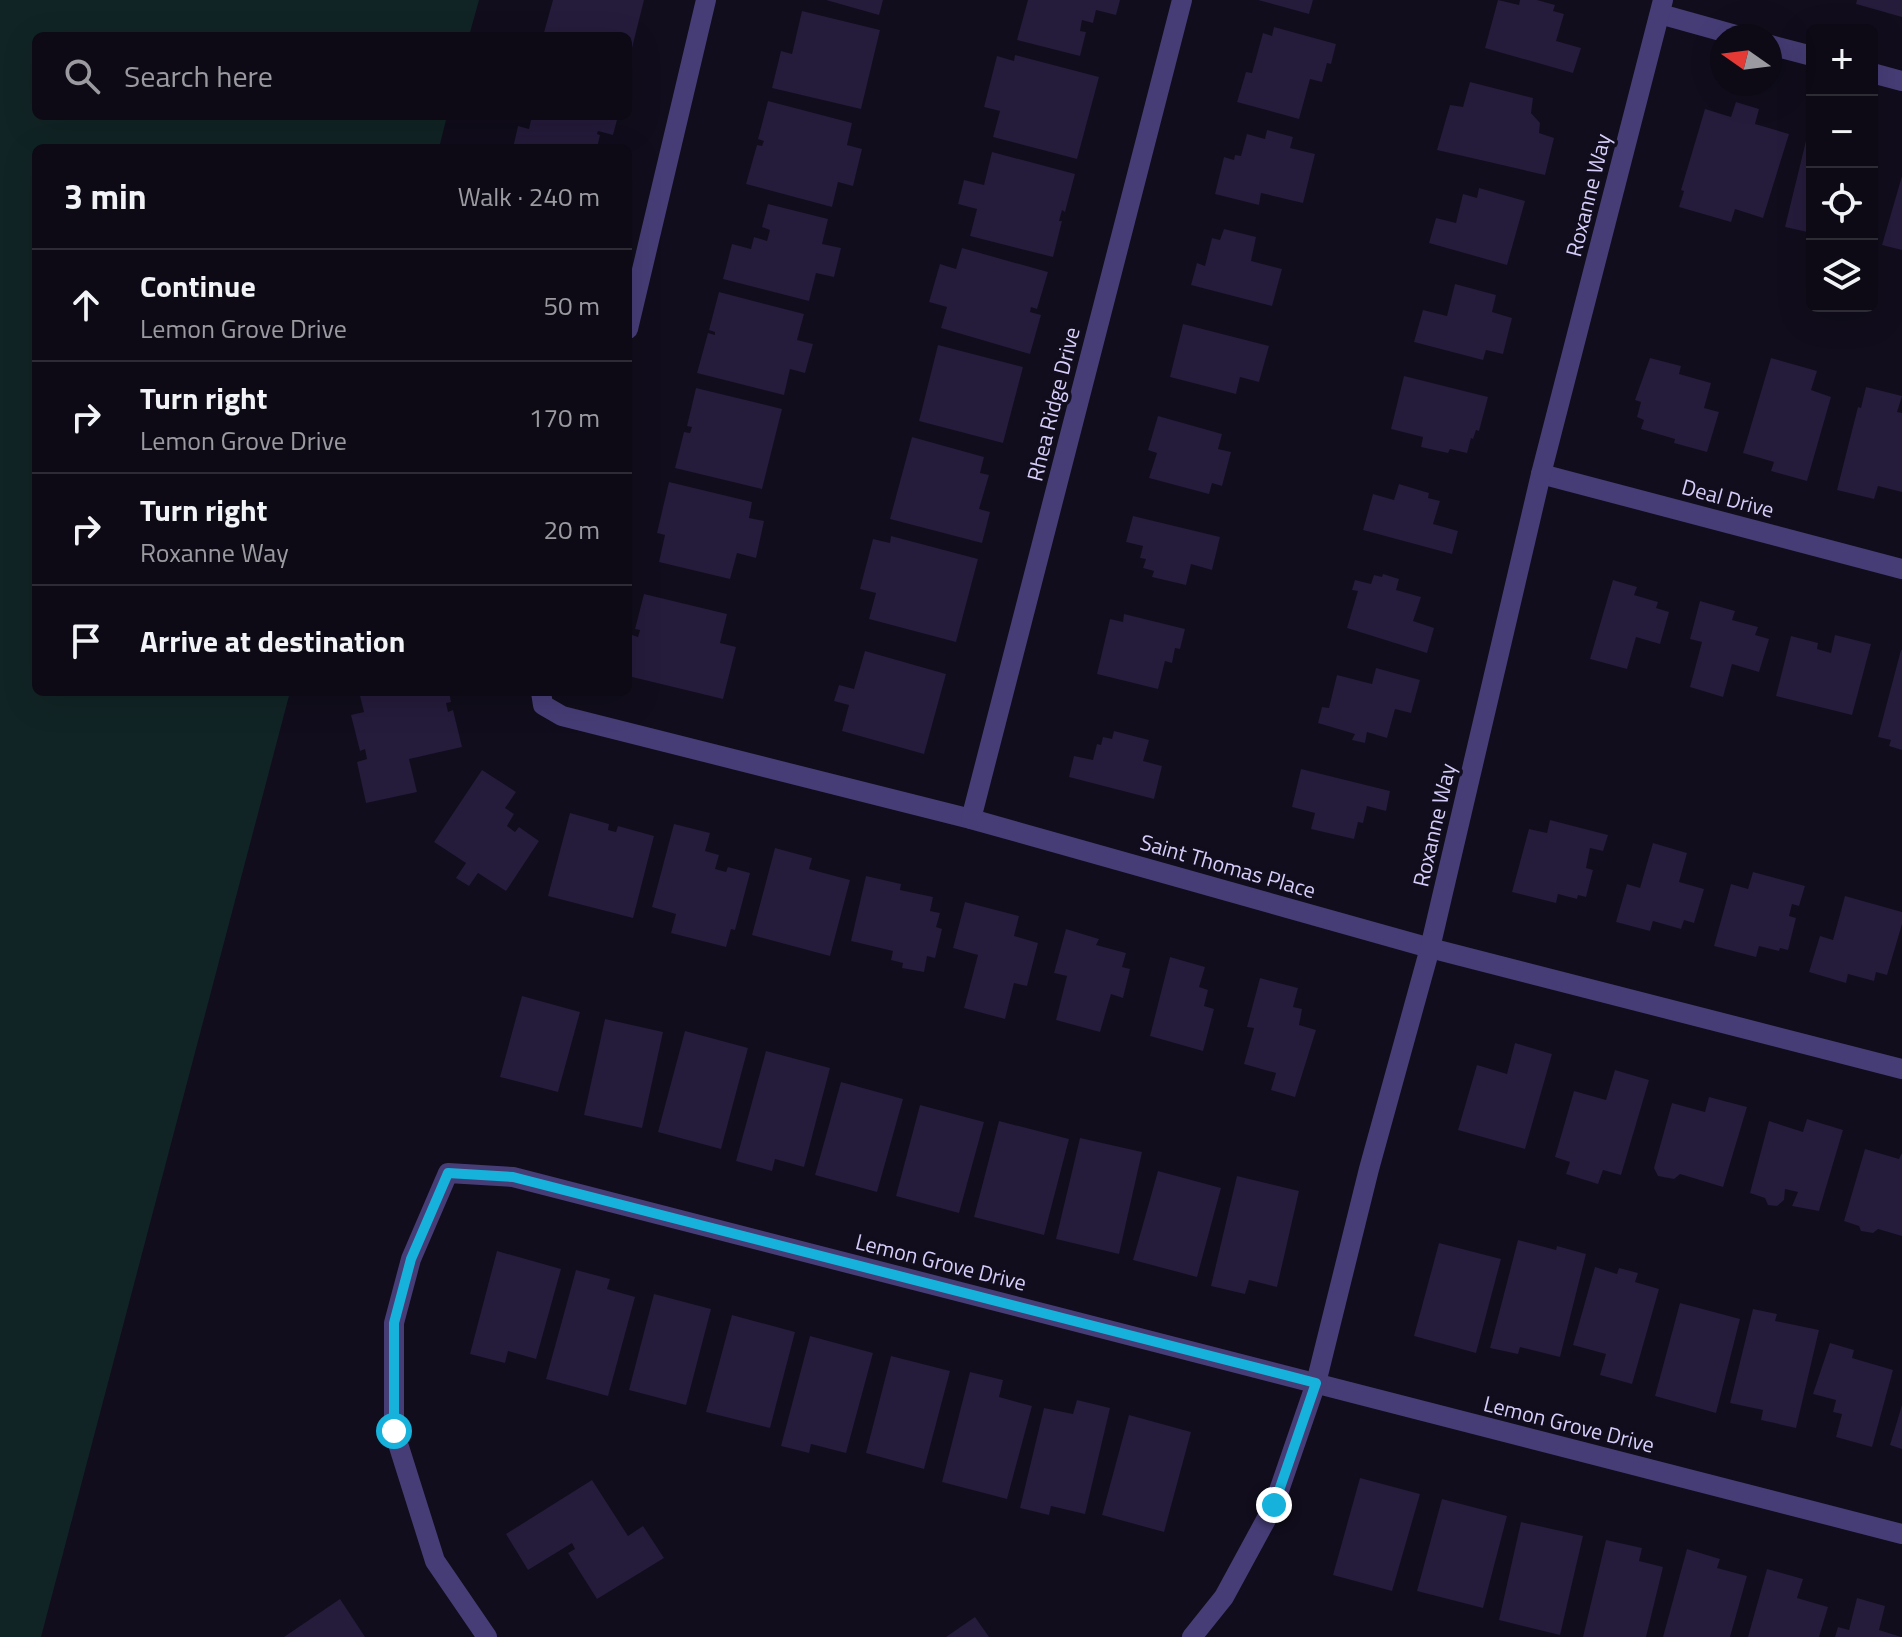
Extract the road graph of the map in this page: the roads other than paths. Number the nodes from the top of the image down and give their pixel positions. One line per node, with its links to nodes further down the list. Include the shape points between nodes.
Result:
1 (706, 0): 9 (street)
2 (1182, 0): 13 (street, Rhea Ridge Drive)
3 (1661, 7): 4 (street); 10 (street, Roxanne Way)
4 (1710, 25)
5 (1782, 48): 6 (street)
6 (1806, 54)
7 (1878, 75): 8 (street)
8 (1902, 81)
9 (632, 312)
10 (1541, 474): 11 (street, Deal Drive); 14 (street, Roxanne Way)
11 (1902, 569)
12 (542, 699): 13 (street, Saint Thomas Place, via 562,716)
13 (971, 819): 14 (street, Saint Thomas Place)
14 (1430, 948): 15 (street, Saint Thomas Place); 16 (street, Roxanne Way)
15 (1902, 1069)
16 (1316, 1383): 17 (street, Lemon Grove Drive); 18 (street, Lemon Grove Drive, via 513,1177 448,1173 411,1259 394,1323 394,1431 435,1561); 19 (street, Roxanne Way, via 1274,1505 1224,1597)
17 (1902, 1534)
18 (487, 1637)
19 (1192, 1637)

